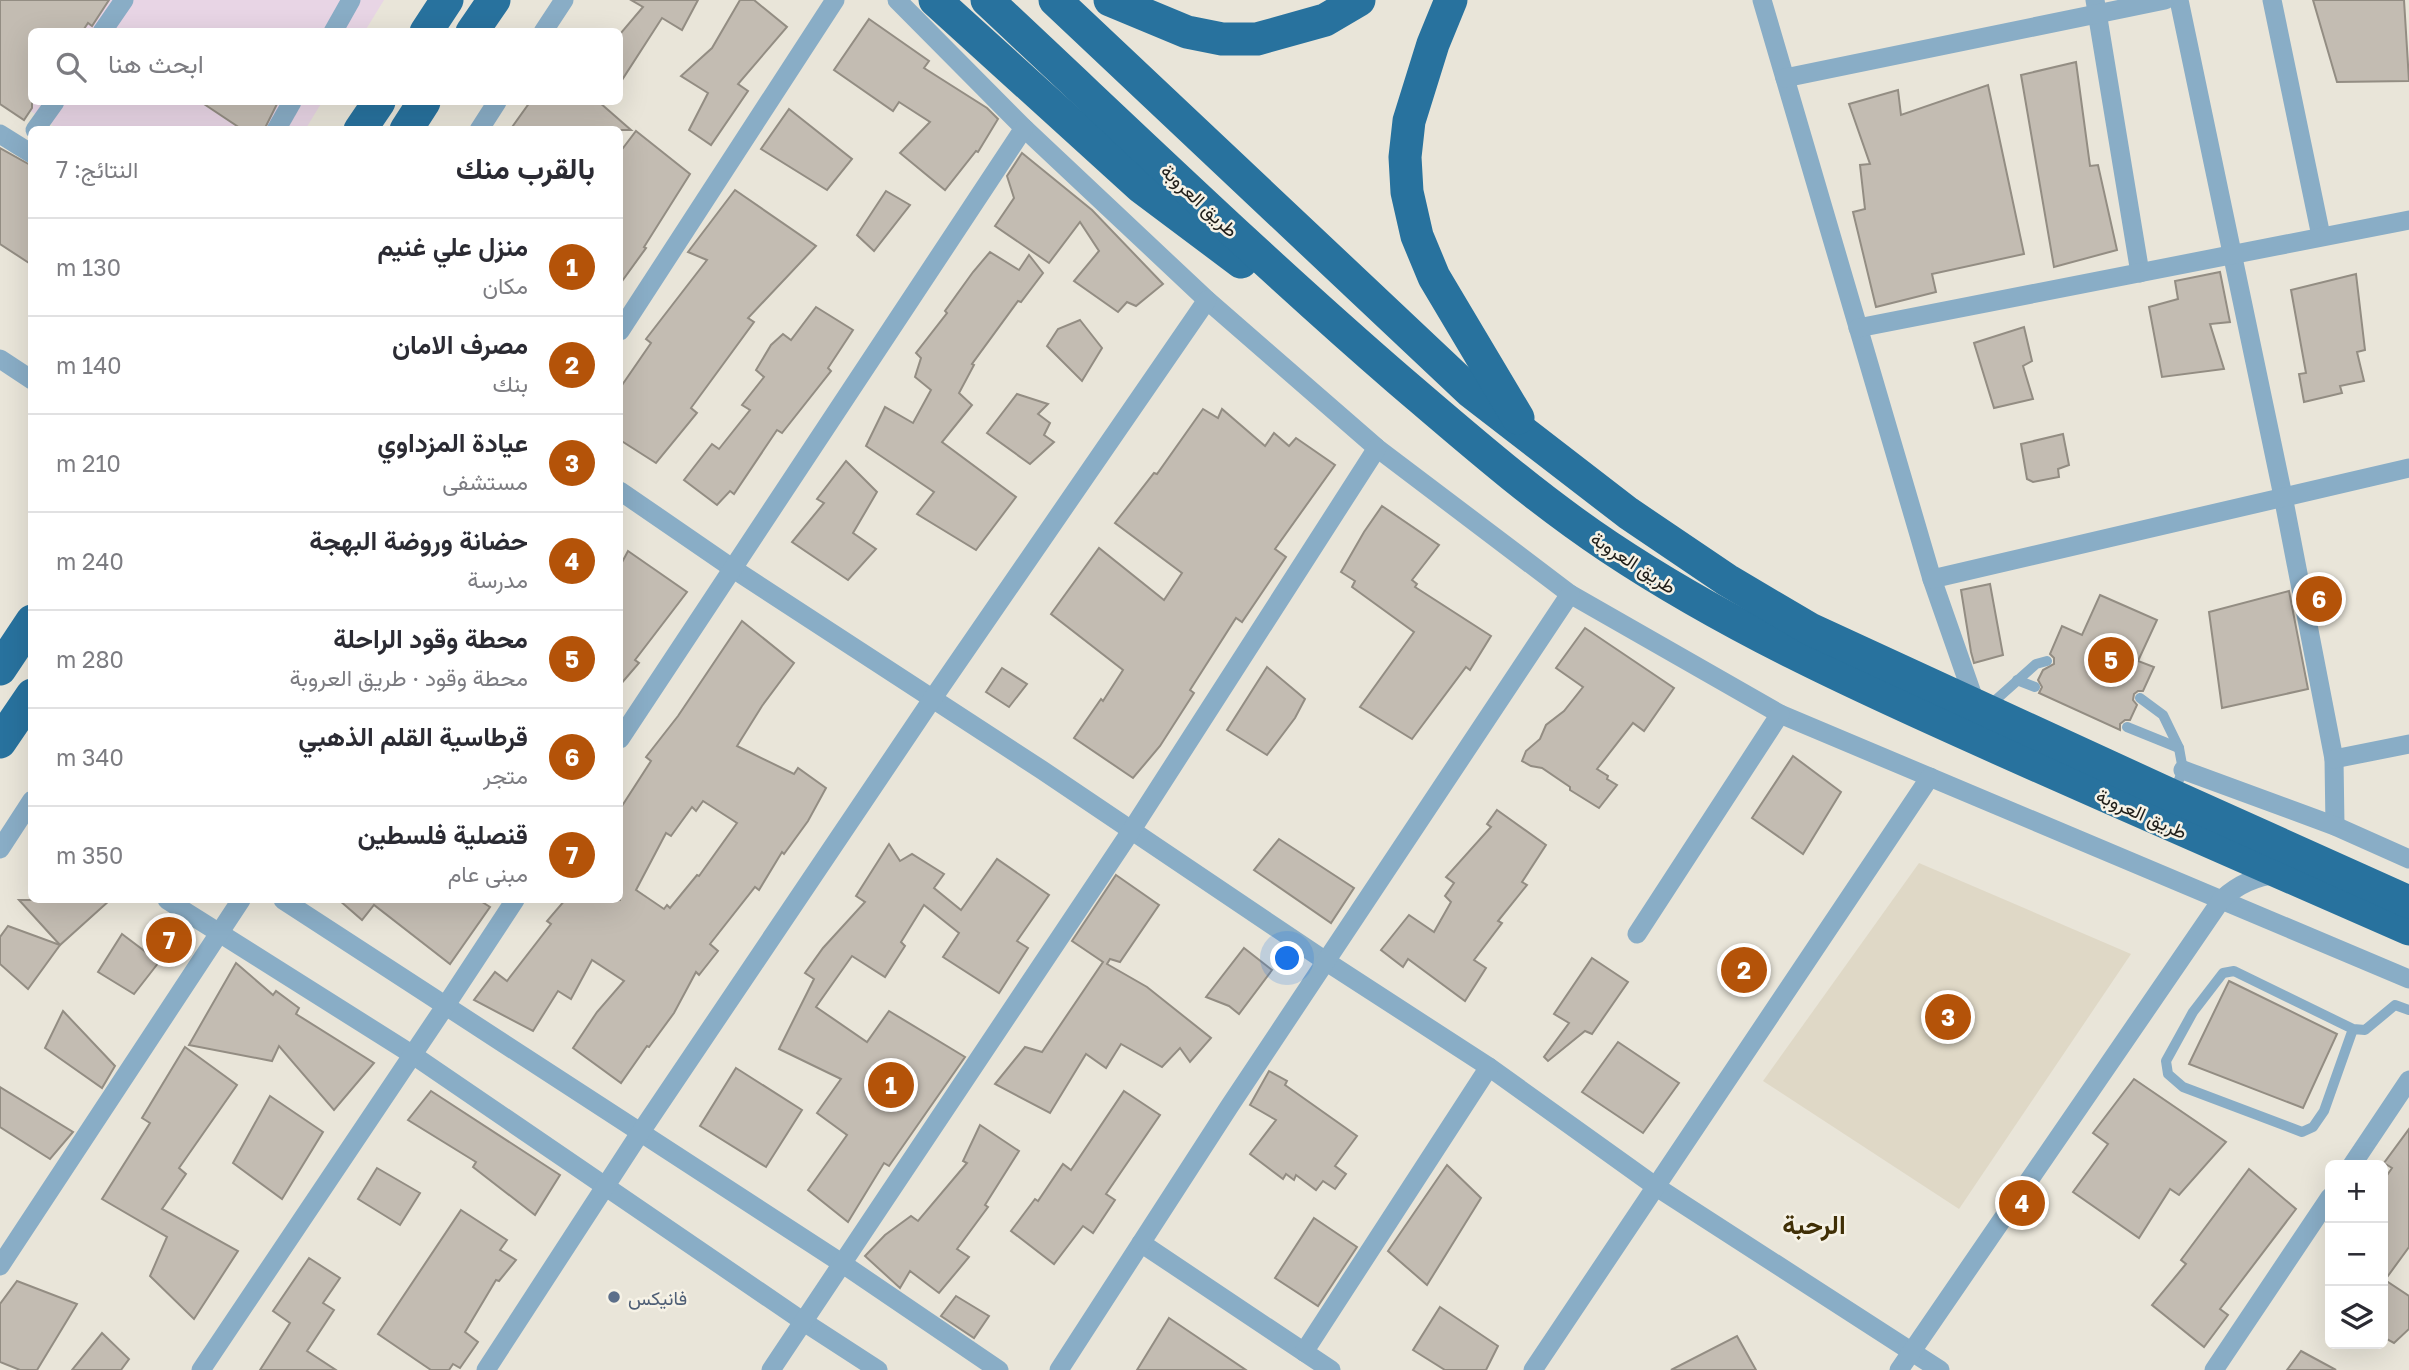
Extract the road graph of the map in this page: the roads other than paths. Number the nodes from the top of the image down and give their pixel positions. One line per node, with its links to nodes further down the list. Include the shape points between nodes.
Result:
1 (124, 0): 18 (street)
2 (351, 0): 19 (street)
3 (494, 0): 20 (highway)
4 (564, 0): 21 (street)
5 (897, 0): 33 (street)
6 (935, 0): 41 (highway, via 1141,187 1242,263)
7 (988, 0): 41 (highway, طريق العروبة)
8 (1055, 0): 46 (highway, طريق العروبة, via 1439,364)
9 (1110, 0): 10 (highway, via 1187,33 1234,39 1257,38 1325,20)
10 (1359, 0)
11 (1451, 0): 46 (highway, via 1409,121 1407,192 1417,236 1434,277)
12 (1762, 0): 22 (street)
13 (2165, 0): 17 (street)
14 (2179, 0): 38 (street)
15 (2272, 0): 37 (street)
16 (827, 3): 42 (street)
17 (2096, 8): 22 (street); 39 (street)
18 (105, 28)
19 (335, 28)
20 (475, 28)
21 (546, 28)
22 (1785, 78): 43 (street)
23 (53, 105): 28 (street)
24 (290, 105): 29 (street)
25 (377, 105): 30 (highway)
26 (422, 105): 31 (highway)
27 (495, 105): 32 (street)
28 (39, 126)
29 (278, 126)
30 (363, 126)
31 (409, 126)
32 (482, 126)
33 (1024, 128): 40 (street); 51 (street)
34 (0, 134): 35 (street)
35 (28, 146)
36 (2409, 220): 37 (street)
37 (2321, 236): 38 (street)
38 (2232, 255): 39 (street); 50 (street)
39 (2140, 273): 43 (street)
40 (1207, 300): 47 (street); 59 (street)
41 (1306, 300): 77 (highway, طريق العروبة, via 1511,474 1684,595 1844,678)
42 (623, 326)
43 (1858, 328): 52 (street)
44 (0, 359): 45 (street)
45 (28, 377)
46 (1533, 440): 62 (highway, طريق العروبة, via 1628,513 1727,580 1810,629)
47 (1377, 448): 53 (street); 74 (street)
48 (2409, 468): 50 (street)
49 (623, 493): 51 (street)
50 (2283, 496): 52 (street); 69 (street)
51 (732, 568): 59 (street); 65 (street)
52 (1932, 579): 62 (street)
53 (1570, 594): 63 (street); 87 (street)
54 (28, 627): 56 (highway)
55 (2047, 661): 57 (lane)
56 (0, 669)
57 (2017, 680): 58 (lane); 62 (lane)
58 (2035, 687)
59 (933, 698): 74 (street); 95 (street)
60 (2140, 698): 68 (lane, via 2163,715)
61 (28, 701): 66 (highway)
62 (1981, 707): 71 (highway, طريق العروبة)
63 (1780, 714): 70 (street); 86 (street)
64 (2127, 727): 68 (lane)
65 (623, 734)
66 (0, 742)
67 (2409, 744): 69 (street)
68 (2179, 748): 71 (lane)
69 (2334, 759): 73 (street)
70 (1930, 777): 78 (street); 98 (street)
71 (2178, 783): 73 (street); 79 (highway, طريق العروبة)
72 (28, 809): 75 (street)
73 (2335, 826): 76 (street)
74 (1131, 831): 87 (street); 101 (street)
75 (0, 849)
76 (2409, 859)
77 (2282, 874): 78 (street, via 2245,882); 84 (highway, طريق العروبة)
78 (2222, 899): 88 (street); 104 (street)
79 (2409, 902)
80 (172, 903): 85 (street)
81 (239, 903): 85 (street)
82 (288, 903): 89 (street)
83 (513, 903): 89 (street)
84 (2409, 929)
85 (220, 933): 92 (street); 102 (street)
86 (1637, 934)
87 (1327, 962): 93 (street); 100 (street)
88 (2409, 979)
89 (446, 1006): 92 (street); 95 (street)
90 (2409, 1010): 91 (lane, via 2395,1005 2365,1030)
91 (2353, 1029): 91 (lane, via 2234,971 2223,972 2193,1012 2166,1061 2168,1074 2183,1087 2302,1132 2313,1127 2324,1111)
92 (413, 1055): 97 (street); 106 (street)
93 (1489, 1067): 98 (street); 105 (street)
94 (2409, 1080): 96 (street)
95 (640, 1133): 97 (street); 101 (street)
96 (2355, 1160)
97 (606, 1186): 103 (street); 107 (street)
98 (1655, 1186): 104 (street); 113 (street)
99 (2325, 1204): 116 (street)
100 (1141, 1243): 105 (street); 111 (street)
101 (843, 1264): 103 (street); 110 (street)
102 (0, 1266)
103 (804, 1322): 108 (street); 109 (street)
104 (1912, 1351): 114 (street); 115 (street)
105 (1304, 1352): 112 (street)
106 (201, 1370)
107 (485, 1370)
108 (771, 1370)
109 (878, 1370)
110 (999, 1370)
111 (1059, 1370)
112 (1331, 1370)
113 (1534, 1370)
114 (1899, 1370)
115 (1940, 1370)
116 (2214, 1370)

